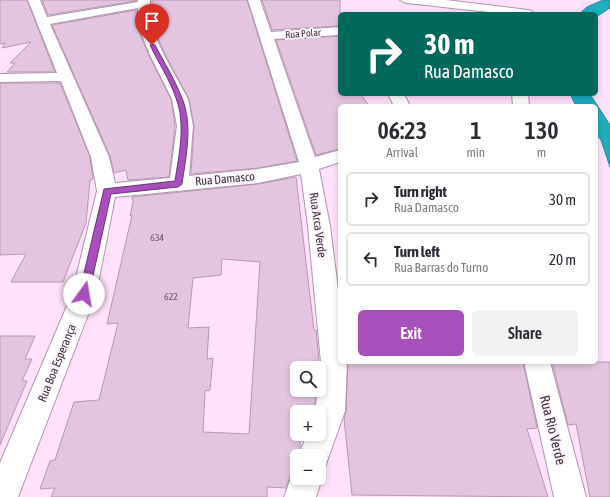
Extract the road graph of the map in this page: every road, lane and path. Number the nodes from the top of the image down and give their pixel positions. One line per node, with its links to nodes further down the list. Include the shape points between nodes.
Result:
1 (34, 0): 6 (street, Rua Boa Esperança)
2 (254, 0): 8 (street, Rua Arca Verde)
3 (406, 0): 5 (street)
4 (144, 2): 6 (street); 13 (street, via 144,25 180,98 185,126)
5 (532, 11)
6 (42, 22): 9 (street, Rua Boa Esperança)
7 (338, 31): 8 (street, Rua Polar)
8 (266, 36): 12 (street, Rua Arca Verde)
9 (67, 77): 10 (street); 14 (street, Rua Boa Esperança, via 100,157)
10 (0, 78)
11 (338, 157): 12 (street, Rua Damasco)
12 (309, 165): 13 (street, Rua Damasco, via 258,176); 16 (street, Rua Arca Verde, via 319,226 334,362 330,411)
13 (178, 184): 14 (street, Rua Damasco)
14 (107, 191): 18 (street, Rua Boa Esperança, via 84,294)
15 (537, 364): 20 (street, Rua Rio Verde)
16 (316, 449)
17 (304, 485): 19 (street)
18 (3, 489)
19 (300, 497)
20 (570, 497)

